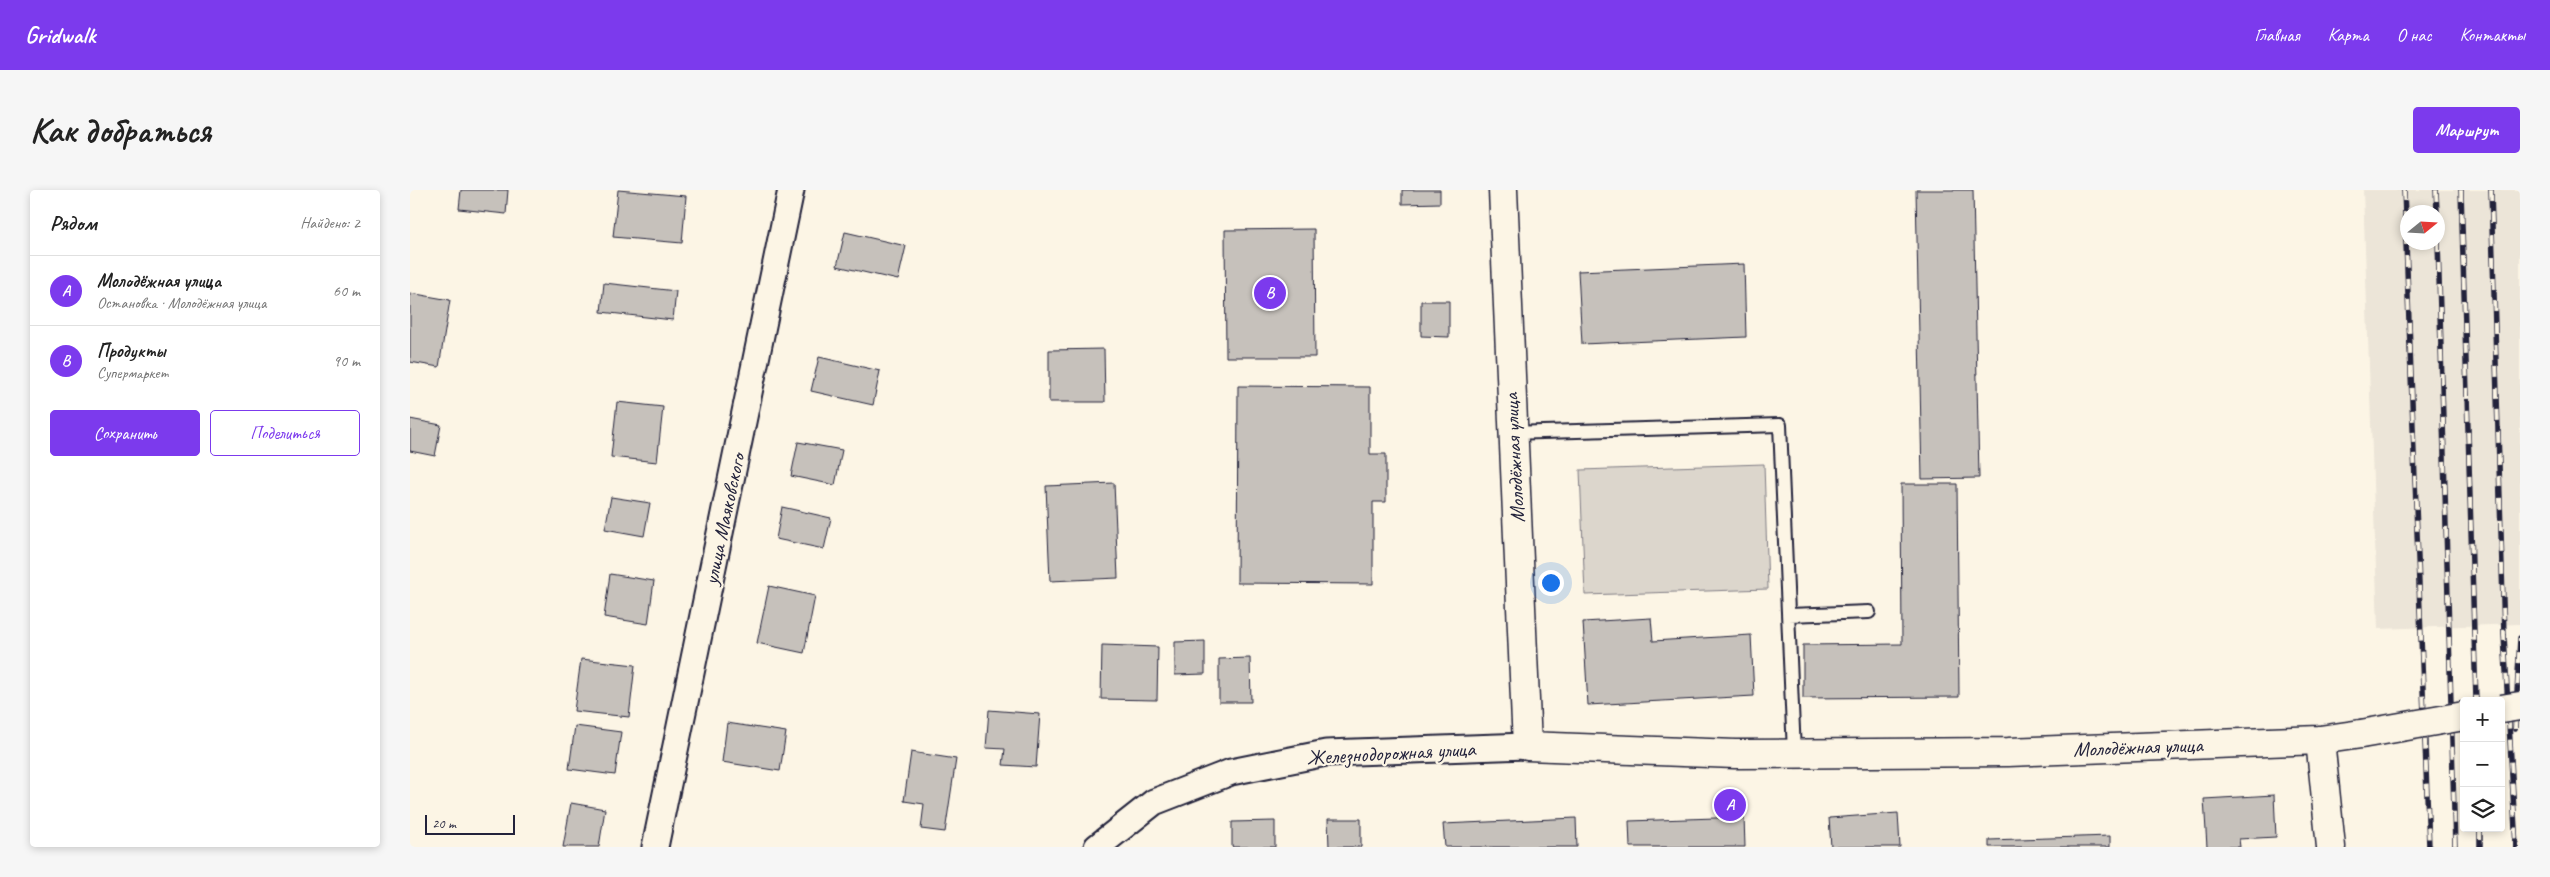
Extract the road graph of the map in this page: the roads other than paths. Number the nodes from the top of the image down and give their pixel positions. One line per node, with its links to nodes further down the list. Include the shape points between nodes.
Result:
1 (791, 190): 12 (street, улица Маяковского)
2 (1503, 190): 3 (street, Молодёжная улица)
3 (1513, 433): 5 (lane, via 1780,425); 10 (street, Молодёжная улица)
4 (1869, 612): 5 (lane)
5 (1788, 615): 11 (lane)
6 (2520, 706): 7 (street, bridge)
7 (2505, 708)
8 (2460, 717): 9 (street, Молодёжная улица, bridge)
9 (2320, 740): 11 (street, Молодёжная улица, via 2008,752); 14 (street)
10 (1527, 746): 11 (street, Молодёжная улица); 13 (street, Железнодорожная улица, via 1326,753 1231,772 1154,802)
11 (1794, 753)
12 (655, 847)
13 (1097, 847)
14 (2331, 847)

